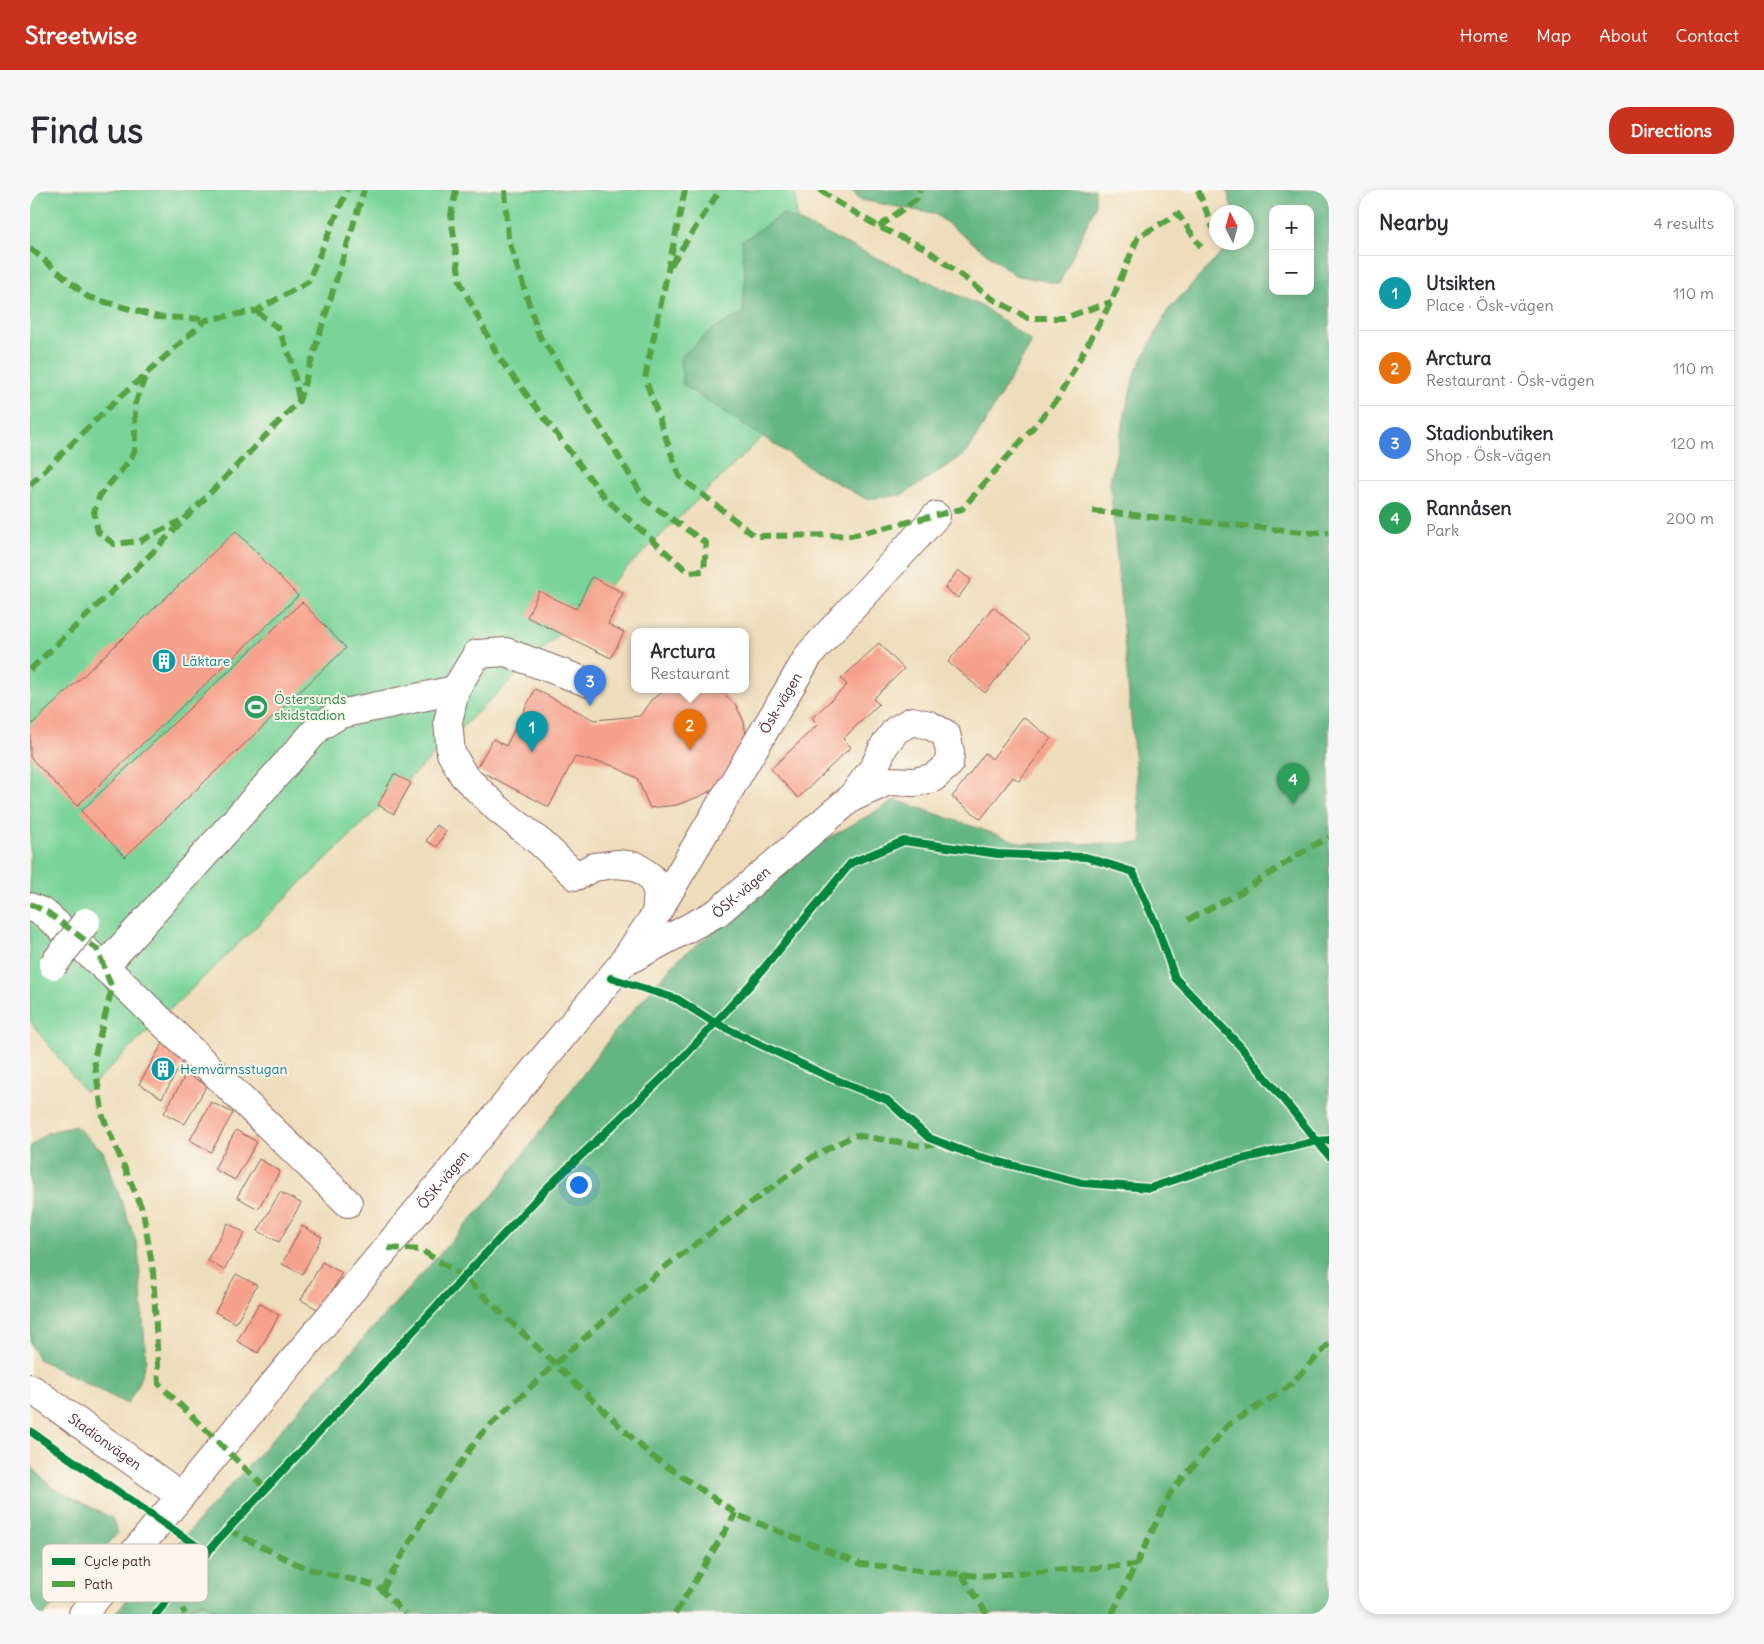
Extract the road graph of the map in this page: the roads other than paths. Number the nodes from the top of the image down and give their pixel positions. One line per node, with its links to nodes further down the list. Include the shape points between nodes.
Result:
1 (936, 516): 6 (street, Ösk-vägen, via 809,654)
2 (589, 683): 3 (street, via 506,652 477,654)
3 (454, 690): 6 (street, via 448,722 451,753 464,776 576,876 594,867 636,866 651,877 658,892); 10 (street, via 340,714 319,727)
4 (851, 798): 8 (street, ÖSK-vägen, via 718,912)
5 (30, 907): 10 (street, via 44,913)
6 (656, 914): 8 (street, Ösk-vägen)
7 (86, 922): 9 (street, bridge)
8 (623, 963): 13 (street, ÖSK-vägen)
9 (53, 965)
10 (104, 967): 11 (street)
11 (348, 1203)
12 (30, 1388): 13 (street, Stadionvägen)
13 (181, 1496): 14 (street, ÖSK-vägen)
14 (141, 1544)
15 (93, 1602): 16 (street, ÖSK-vägen)
16 (83, 1614)

